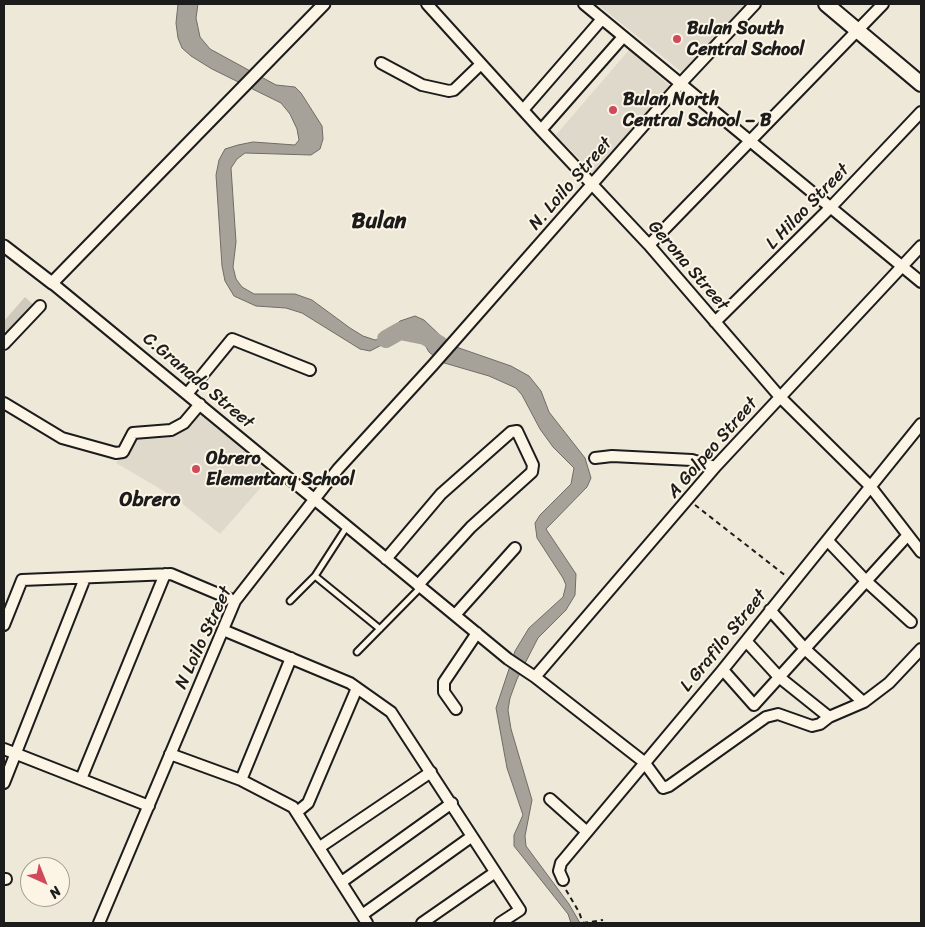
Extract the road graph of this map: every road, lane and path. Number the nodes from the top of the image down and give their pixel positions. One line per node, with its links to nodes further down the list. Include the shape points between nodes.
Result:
1 (324, 4): 25 (street)
2 (427, 4): 11 (street, Gerona Street)
3 (584, 4): 7 (street)
4 (755, 4): 12 (street, N. Loilo Street)
5 (826, 4): 8 (main road)
6 (883, 4): 8 (street)
7 (602, 19): 9 (street); 14 (street)
8 (859, 30): 13 (main road); 17 (street)
9 (623, 36): 12 (street); 16 (street)
10 (381, 63): 11 (street, via 422,85 449,91)
11 (481, 64): 14 (street, Gerona Street)
12 (681, 83): 17 (street); 18 (street, N. Loilo Street)
13 (921, 84)
14 (523, 110): 16 (street, Gerona Street)
15 (921, 112): 19 (street, L Hilao Street)
16 (541, 130): 18 (street, Gerona Street)
17 (750, 139): 19 (street); 20 (street)
18 (593, 184): 20 (street, Gerona Street); 29 (street, N. Loilo Street)
19 (831, 207): 23 (street); 27 (street, L Hilao Street)
20 (650, 245): 27 (street, Gerona Street)
21 (4, 246): 25 (street, C.Granado Street)
22 (921, 246): 23 (street, A Golpeo Street)
23 (902, 268): 24 (street); 32 (street, A Golpeo Street)
24 (921, 282)
25 (52, 283): 31 (street, C.Granado Street)
26 (40, 306): 28 (street)
27 (715, 322): 32 (street, Gerona Street)
28 (4, 344)
29 (433, 365): 39 (street, N Loilo Street)
30 (310, 370): 31 (street, via 232,339)
31 (187, 394): 34 (street, C.Granado Street)
32 (780, 397): 37 (street, A Golpeo Street); 38 (street, Gerona Street)
33 (4, 403): 34 (street, via 62,438 116,453 123,452 133,433 171,430 184,422)
34 (200, 404): 39 (street, C.Granado Street)
35 (921, 424): 38 (street, L Grafilo Street)
36 (595, 458): 37 (street, via 692,460)
37 (715, 468): 40 (street, A Golpeo Street)
38 (870, 486): 42 (street, Gerona Street); 43 (street, L Grafilo Street)
39 (312, 499): 41 (street, C.Granado Street); 53 (street, N Loilo Street)
40 (688, 500): 50 (path); 69 (street, A Golpeo Street)
41 (346, 528): 46 (street, C.Granado Street); 48 (lane)
42 (907, 536): 45 (street, Gerona Street); 51 (street)
43 (828, 540): 50 (street, L Grafilo Street); 51 (street)
44 (515, 548): 56 (street)
45 (921, 552)
46 (386, 559): 52 (street, C.Granado Street); 52 (street, via 441,494 511,432 517,431 533,465 532,472 471,527)
47 (165, 574): 49 (street); 53 (street); 81 (street)
48 (315, 576): 54 (lane); 59 (lane)
49 (85, 578): 58 (street, via 22,580); 77 (street)
50 (793, 582): 55 (street, L Grafilo Street)
51 (866, 582): 57 (street); 64 (street)
52 (420, 586): 56 (street, C.Granado Street); 59 (lane)
53 (235, 601): 60 (street, N Loilo Street)
54 (290, 601)
55 (770, 610): 62 (street, L Grafilo Street); 64 (street)
56 (455, 614): 61 (street, C.Granado Street)
57 (911, 622)
58 (4, 625)
59 (380, 629): 65 (lane)
60 (223, 630): 66 (street); 78 (street, N Loilo Street)
61 (477, 633): 69 (street, C.Granado Street); 73 (street, via 444,682 444,692)
62 (746, 641): 67 (street, L Grafilo Street); 68 (street)
63 (921, 649): 71 (street, via 889,682)
64 (806, 650): 68 (street); 71 (street)
65 (357, 652)
66 (291, 658): 70 (street, via 350,682); 82 (street)
67 (723, 670): 72 (street); 79 (street, L Grafilo Street)
68 (779, 676): 72 (street); 75 (street)
69 (535, 677): 79 (street, C.Granado Street)
70 (357, 688): 80 (street, via 391,712); 87 (street, via 308,803)
71 (863, 702): 75 (street)
72 (754, 705): 74 (street)
73 (456, 709)
74 (766, 717): 75 (street, via 778,714 812,726); 79 (street, C.Granado Street, via 670,786 663,788)
75 (829, 718)
76 (4, 749): 77 (street)
77 (17, 754): 81 (street); 83 (street)
78 (170, 754): 82 (street); 86 (street, N Loilo Street)
79 (644, 762): 88 (street, L Grafilo Street)
80 (431, 772): 85 (street); 90 (street)
81 (81, 779): 86 (street)
82 (241, 780): 87 (street)
83 (4, 783)
84 (550, 799): 88 (street)
85 (452, 803): 89 (street); 93 (street)
86 (149, 806): 95 (street, N Loilo Street)
87 (297, 812): 90 (street)
88 (587, 832): 92 (street, L Grafilo Street, via 561,863)
89 (471, 837): 91 (street); 94 (street)
90 (320, 847): 93 (street)
91 (494, 872): 97 (street); 98 (street, via 520,910)
92 (563, 880): 99 (path, via 567,896)
93 (343, 881): 94 (street)
94 (365, 919)
95 (100, 920)
96 (603, 920): 99 (path)
97 (422, 923)
98 (500, 923)
99 (583, 923)

